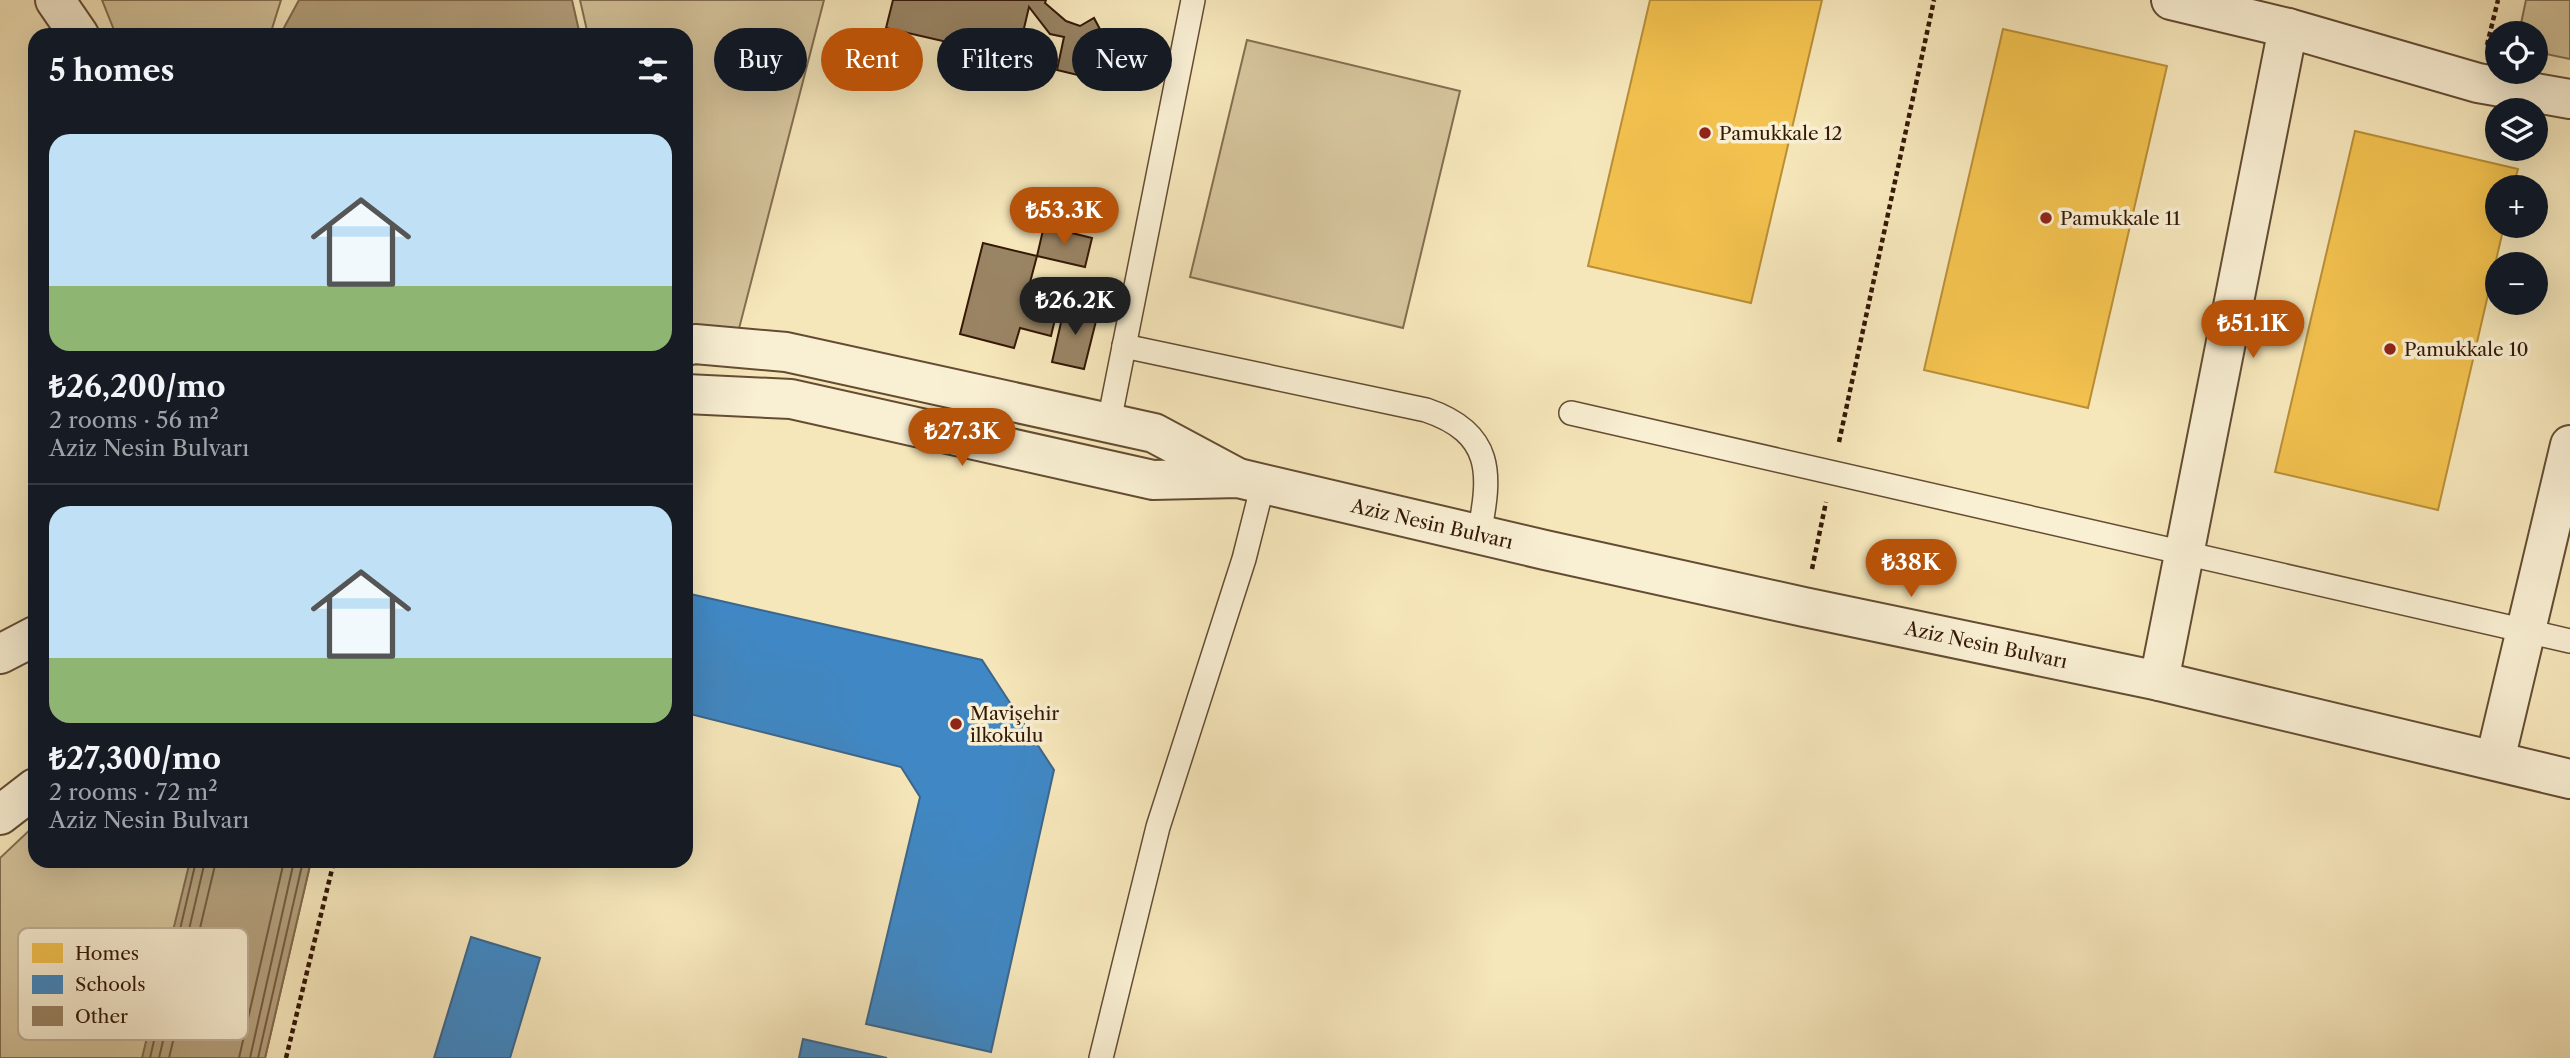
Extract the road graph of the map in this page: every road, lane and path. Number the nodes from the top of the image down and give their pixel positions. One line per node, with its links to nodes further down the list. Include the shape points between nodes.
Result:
1 (55, 0): 6 (street)
2 (1193, 0): 9 (lane)
3 (1934, 0): 14 (path)
4 (2171, 0): 5 (street)
5 (2288, 27): 7 (street, via 2479,83); 17 (street)
6 (74, 28)
7 (2570, 99)
8 (693, 344): 12 (street, Aziz Nesin Bulvarı, via 786,352)
9 (1125, 346): 12 (lane); 16 (lane, via 1445,417 1463,429 1483,460 1487,493)
10 (693, 394): 15 (street, Aziz Nesin Bulvarı, via 790,399 1153,480)
11 (1571, 414): 14 (lane)
12 (1109, 422): 15 (street, Aziz Nesin Bulvarı, via 1154,433)
13 (2570, 445): 19 (street)
14 (1832, 473): 17 (lane); 18 (path)
15 (1250, 481): 16 (street, Aziz Nesin Bulvarı); 30 (lane, via 1244,559 1158,827)
16 (1479, 534): 18 (street, Aziz Nesin Bulvarı)
17 (2185, 553): 19 (lane); 23 (street)
18 (1804, 607): 23 (street, Aziz Nesin Bulvarı)
19 (2526, 631): 21 (lane); 24 (street)
20 (28, 640): 22 (street)
21 (2570, 641)
22 (0, 654)
23 (2159, 681): 24 (street, Aziz Nesin Bulvarı)
24 (2496, 761): 25 (street, Aziz Nesin Bulvarı)
25 (2570, 779)
26 (28, 793): 27 (street)
27 (0, 815)
28 (332, 868): 29 (path)
29 (286, 1058)
30 (1101, 1058)

